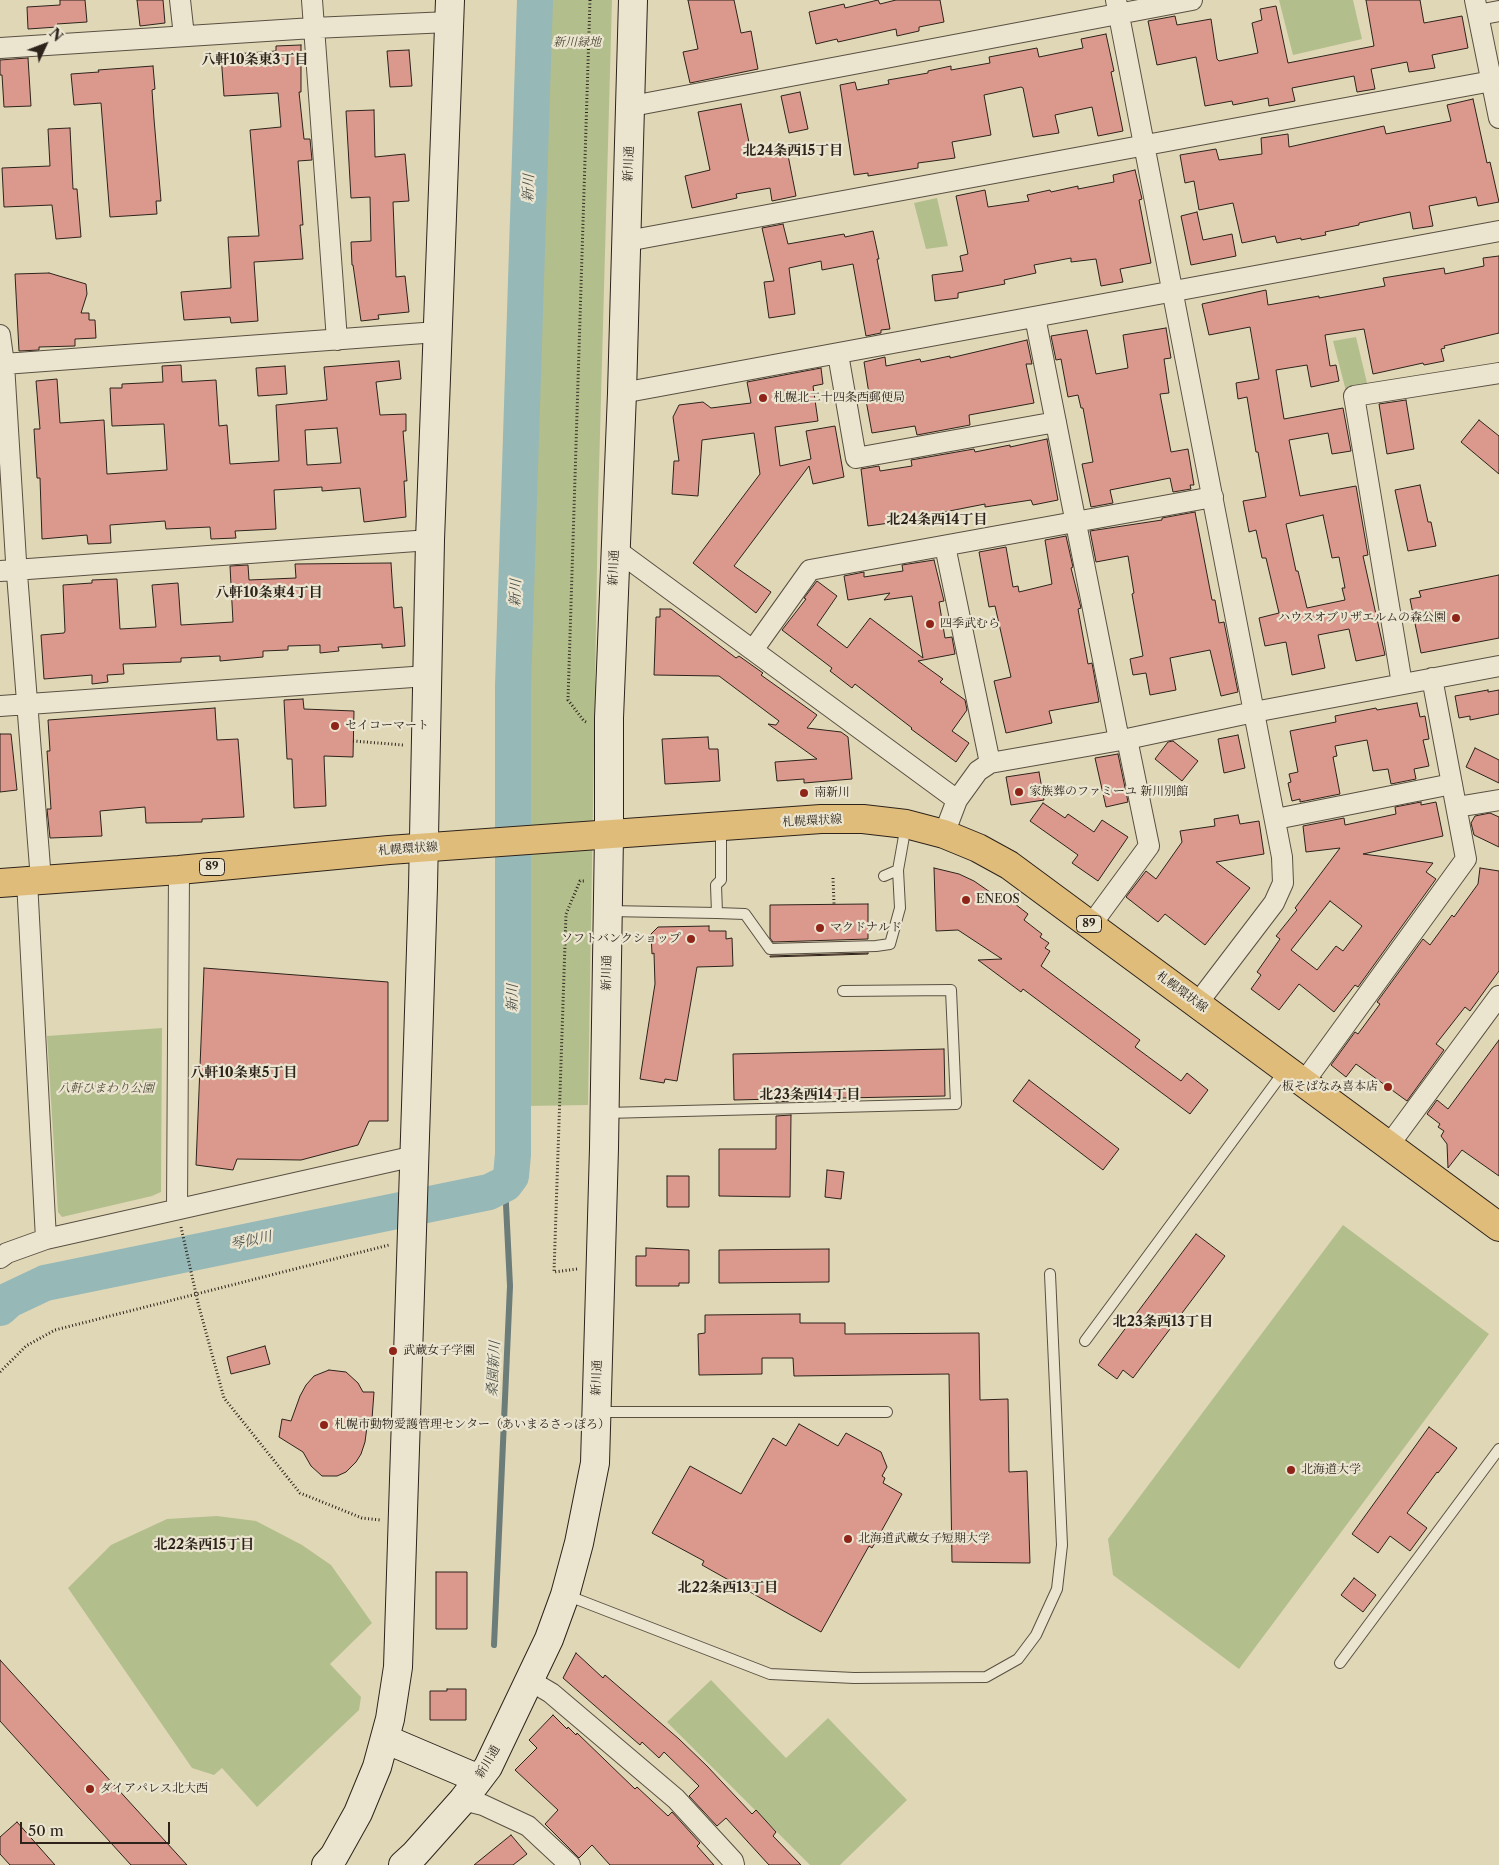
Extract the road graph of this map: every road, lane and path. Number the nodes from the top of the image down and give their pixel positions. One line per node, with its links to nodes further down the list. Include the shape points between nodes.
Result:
1 (180, 0): 11 (street)
2 (312, 0): 10 (street)
3 (590, 0): 45 (path, via 568,700)
4 (633, 0): 14 (street, 新川通)
5 (1192, 0): 6 (street)
6 (1117, 7): 14 (street); 16 (street)
7 (1477, 8): 9 (street); 13 (street)
8 (449, 11): 10 (street); 21 (street)
9 (1499, 11)
10 (313, 28): 11 (street); 23 (street)
11 (184, 36): 12 (street)
12 (0, 48)
13 (1492, 81): 15 (street); 16 (street)
14 (632, 106): 18 (street, 新川通)
15 (1499, 118)
16 (1144, 144): 18 (street); 19 (street)
17 (1499, 231): 19 (street)
18 (626, 240): 28 (street, 新川通)
19 (1173, 292): 20 (street); 31 (street)
20 (1035, 317): 25 (street); 29 (street)
21 (438, 332): 23 (street); 33 (street)
22 (0, 334): 24 (street)
23 (337, 340): 26 (street)
24 (0, 342): 26 (street)
25 (838, 354): 28 (street); 29 (street, via 856,458)
26 (4, 364): 30 (street)
27 (1499, 373): 41 (street, via 1354,396)
28 (622, 393): 35 (street, 新川通)
29 (1056, 422): 32 (street)
30 (4, 446): 36 (street)
31 (1213, 498): 32 (street); 44 (street)
32 (1076, 522): 34 (street); 46 (street)
33 (430, 540): 36 (street); 39 (street)
34 (945, 546): 37 (street, via 810,570); 49 (street)
35 (615, 549): 37 (street); 58 (street, 新川通)
36 (8, 571): 42 (street)
37 (754, 650): 51 (street)
38 (1499, 666): 40 (street)
39 (427, 676): 42 (street); 59 (street)
40 (1432, 678): 41 (street); 50 (street)
41 (1402, 684): 44 (street)
42 (28, 704): 43 (street); 64 (street)
43 (0, 706)
44 (1254, 712): 46 (street); 54 (street)
45 (588, 722)
46 (1123, 739): 49 (street); 70 (street, via 1150,846)
47 (353, 742): 48 (path)
48 (404, 745)
49 (990, 763): 51 (street, via 978,771)
50 (1452, 784): 53 (street); 54 (street)
51 (957, 800): 57 (street)
52 (1499, 800): 53 (street)
53 (1457, 807): 74 (street, via 1466,860)
54 (1276, 819): 73 (street, via 1283,883 1274,903)
55 (906, 824): 56 (main road, 札幌環状線 / 89, via 821,819); 57 (main road, 札幌環状線 / 89); 61 (lane)
56 (721, 827): 58 (main road, 札幌環状線 / 89); 69 (lane)
57 (944, 834): 70 (main road, 札幌環状線 / 89, via 1009,865)
58 (609, 835): 59 (main road, 札幌環状線 / 89); 65 (street, 新川通)
59 (424, 848): 60 (main road, 札幌環状線 / 89); 77 (street)
60 (179, 870): 64 (main road, 札幌環状線 / 89); 78 (street)
61 (898, 870): 62 (lane); 69 (lane, via 900,908 890,944 770,949 745,914)
62 (884, 876)
63 (834, 878): 67 (path)
64 (34, 880): 66 (main road, 札幌環状線 / 89); 81 (street)
65 (608, 882): 68 (street, 新川通); 83 (path, via 580,881 566,914 554,1272)
66 (0, 883)
67 (834, 904)
68 (607, 911): 69 (lane); 75 (street, 新川通)
69 (717, 914)
70 (1091, 925): 73 (main road, 札幌環状線 / 89)
71 (843, 991): 75 (lane, via 951,990 956,1104)
72 (1499, 996): 76 (street)
73 (1198, 1004): 74 (main road, 札幌環状線 / 89)
74 (1295, 1076): 76 (main road, 札幌環状線 / 89); 86 (lane)
75 (605, 1113): 88 (street, 新川通)
76 (1389, 1145): 79 (main road, 札幌環状線 / 89)
77 (414, 1161): 78 (street); 80 (street)
78 (178, 1217): 81 (street); 85 (path)
79 (1496, 1219)
80 (402, 1238): 85 (path); 95 (street, via 398,1666)
81 (46, 1240): 82 (street)
82 (0, 1258)
83 (577, 1269)
84 (1050, 1274): 92 (lane, via 1062,1545 1057,1589 1036,1635 1018,1660 986,1677 854,1678 770,1674)
85 (196, 1294): 87 (path, via 55,1330 26,1346); 91 (path, via 224,1398 300,1493 362,1518)
86 (1085, 1341)
87 (0, 1372)
88 (596, 1412): 89 (lane); 92 (street, 新川通, via 595,1463)
89 (887, 1412)
90 (1499, 1449): 93 (lane)
91 (383, 1520)
92 (565, 1595): 94 (street, 新川通, via 549,1640)
93 (1340, 1663)
94 (529, 1680): 96 (street, 新川通, via 488,1767); 100 (street, via 551,1693 676,1799)
95 (385, 1739): 96 (street); 98 (street, via 358,1813)
96 (471, 1790): 97 (street, via 483,1806 528,1826); 99 (street, 新川通)
97 (563, 1862)
98 (326, 1865)
99 (403, 1865)
100 (734, 1865)

